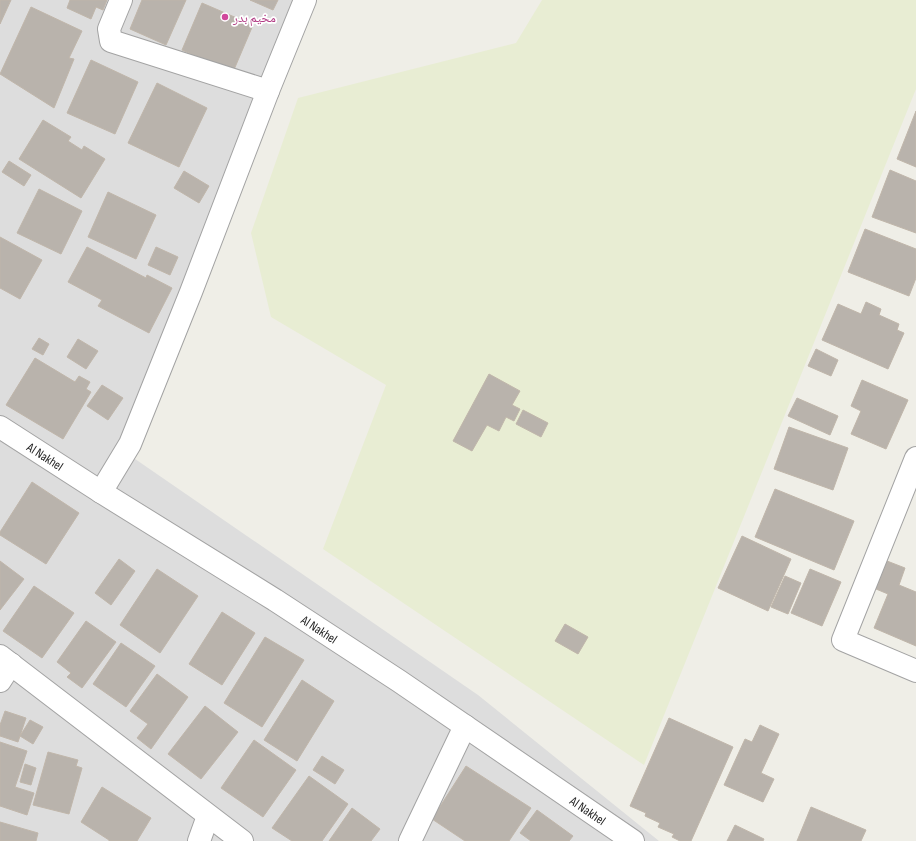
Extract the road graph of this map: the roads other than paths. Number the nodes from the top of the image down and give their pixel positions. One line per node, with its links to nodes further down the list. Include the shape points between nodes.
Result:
1 (121, 0): 3 (street, via 109,29 111,41)
2 (305, 0): 3 (street)
3 (268, 91): 6 (street, via 130,444)
4 (0, 427): 6 (street, Al Nakhel)
5 (916, 458): 8 (street, via 843,640)
6 (101, 492): 9 (street, Al Nakhel, via 275,600)
7 (4, 667): 10 (street)
8 (916, 671)
9 (464, 726): 13 (street); 14 (street, Al Nakhel)
10 (208, 816): 11 (street); 12 (street)
11 (199, 841)
12 (242, 841)
13 (410, 841)
14 (633, 841)

